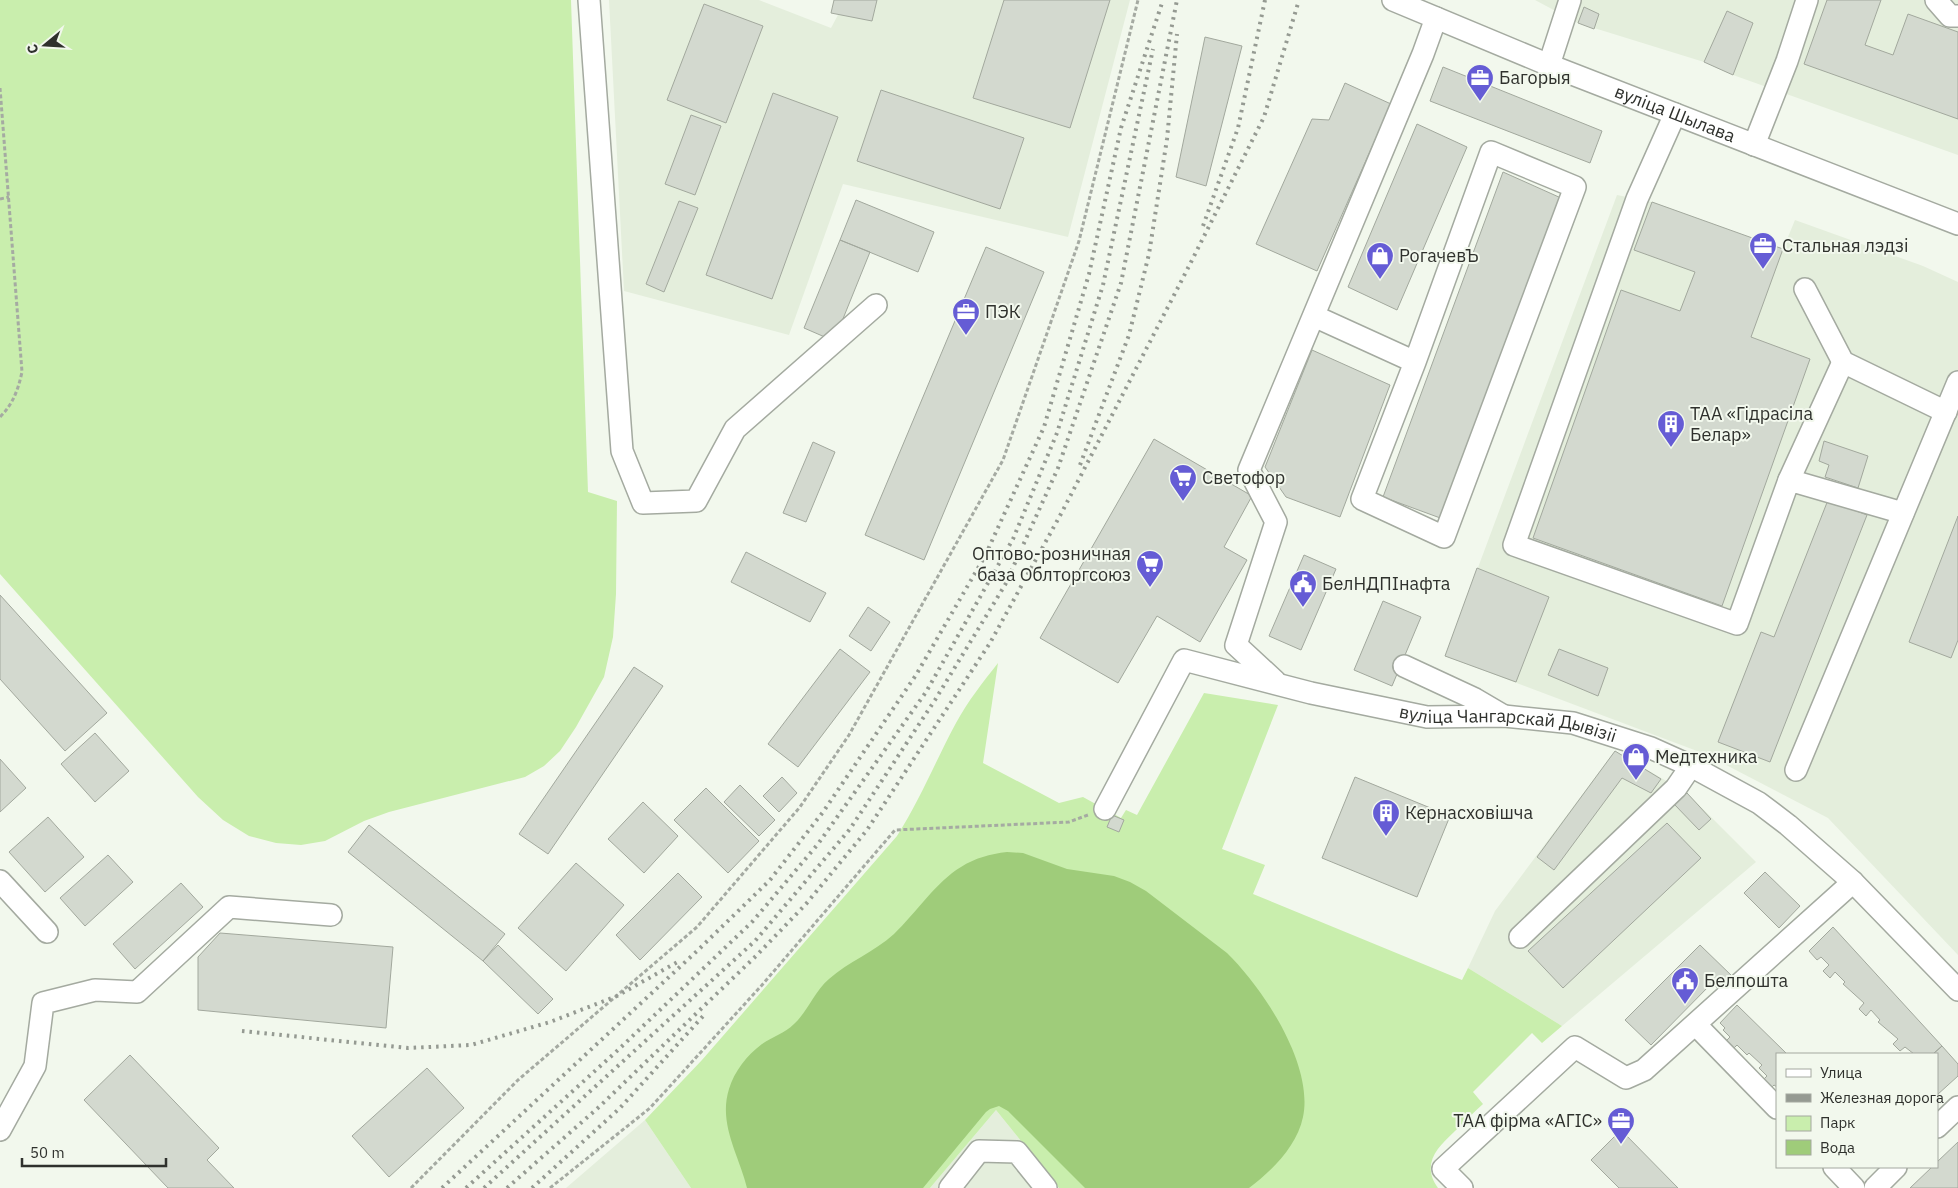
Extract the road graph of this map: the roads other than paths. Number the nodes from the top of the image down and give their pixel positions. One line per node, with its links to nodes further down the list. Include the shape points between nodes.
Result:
1 (589, 0): 13 (street, via 622,451 642,503 696,501 735,429)
2 (1393, 0): 7 (street, вуліца Шылава)
3 (1570, 0): 8 (street)
4 (1806, 0): 10 (street, via 1787,61)
5 (1936, 0): 6 (street, via 1950,16)
6 (1958, 16)
7 (1436, 18): 8 (street, вуліца Шылава); 14 (street)
8 (1549, 65): 9 (street, вуліца Шылава)
9 (1675, 114): 10 (street, вуліца Шылава); 19 (street, via 1637,199 1514,545 1737,624)
10 (1754, 145): 11 (street, вуліца Шылава)
11 (1958, 224)
12 (1805, 289): 16 (street)
13 (876, 305)
14 (1314, 316): 15 (street); 22 (street, via 1249,470 1276,522 1236,645)
15 (1415, 362): 15 (street, via 1491,152 1575,187 1444,537 1362,498)
16 (1843, 362): 18 (street); 19 (street)
17 (1958, 382): 18 (street)
18 (1946, 412): 20 (street)
19 (1789, 480): 20 (street)
20 (1904, 513): 25 (street)
21 (1404, 666): 23 (street)
22 (1277, 683): 23 (street, вуліца Чангарскай Дывізіі, via 1312,694 1427,717); 26 (street, вуліца Чангарскай Дывізіі, via 1184,660)
23 (1504, 716): 24 (street, вуліца Чангарскай Дывізіі, via 1573,723 1651,748)
24 (1691, 766): 28 (street, вуліца Чангарскай Дывізіі, via 1759,803); 31 (street, via 1676,788)
25 (1796, 770)
26 (1105, 809)
27 (0, 881): 30 (street)
28 (1853, 882): 32 (street, вуліца Чангарскай Дывізіі); 33 (street)
29 (332, 915): 37 (street, via 229,907 137,992 95,990 43,1002 35,1066)
30 (47, 932)
31 (1520, 937)
32 (1958, 990)
33 (1696, 1025): 34 (street); 42 (street, via 1644,1070 1626,1078 1575,1047 1443,1169)
34 (1776, 1107)
35 (1958, 1107): 36 (street)
36 (1938, 1126)
37 (0, 1130)
38 (1835, 1168): 43 (street)
39 (1895, 1168): 44 (street)
40 (950, 1188): 41 (street, via 979,1151 1017,1152)
41 (1046, 1188)
42 (1462, 1188)
43 (1854, 1188)
44 (1875, 1188)

